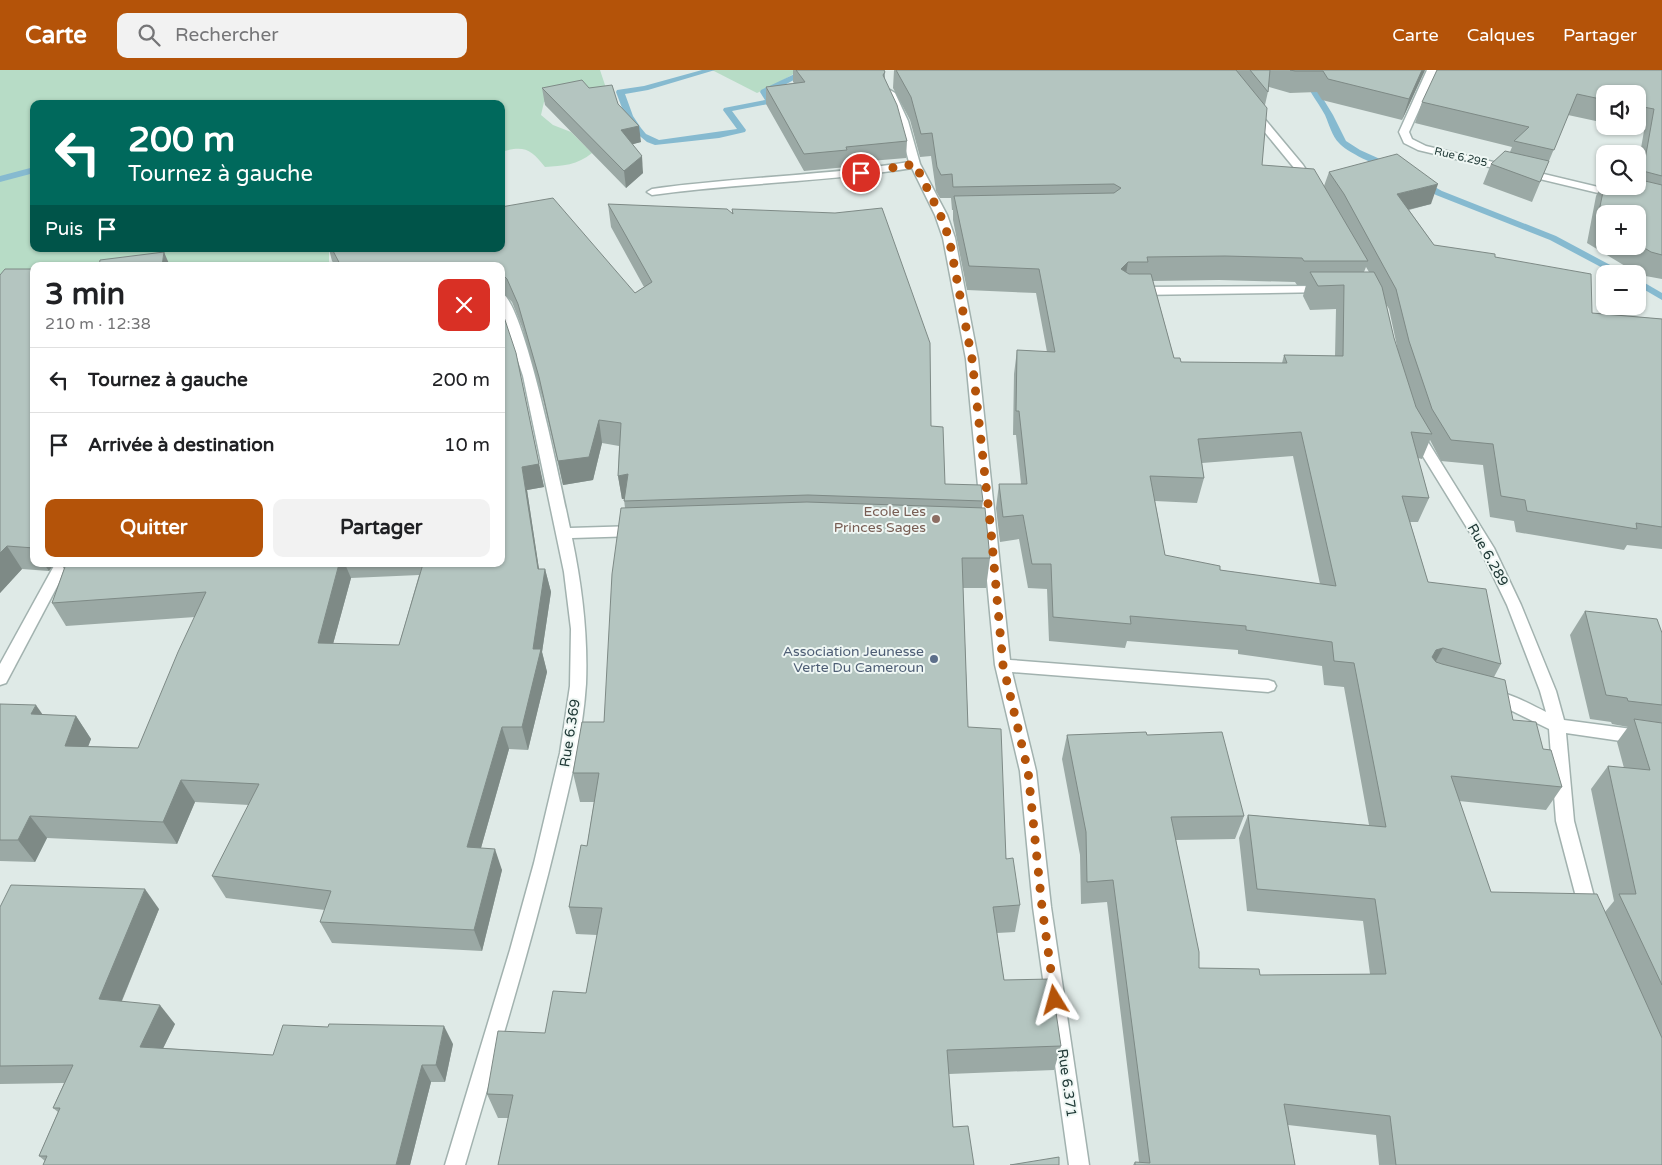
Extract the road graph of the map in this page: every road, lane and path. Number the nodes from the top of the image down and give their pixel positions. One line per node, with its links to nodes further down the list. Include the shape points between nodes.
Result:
1 (1432, 70): 6 (street, Rue 6.295, via 1404,132 1408,141 1422,148)
2 (889, 91): 4 (street, Rue 6.371, via 903,121)
3 (1245, 102): 7 (street, via 1299,167)
4 (915, 164): 5 (street, via 861,173 700,185); 14 (street, Rue 6.371, via 945,214 972,359)
5 (652, 192)
6 (1633, 198)
7 (1320, 199)
8 (1340, 290): 9 (street)
9 (1124, 292)
10 (505, 304): 15 (street, Rue 6.369, via 525,361)
11 (1412, 422): 21 (street, Rue 6.289, via 1445,483 1487,548 1514,606 1548,692)
12 (651, 530): 15 (street)
13 (972, 531): 14 (street)
14 (991, 531): 17 (street, Rue 6.371)
15 (564, 534): 24 (street, Rue 6.369, via 577,611 578,686 567,759 540,876)
16 (60, 567): 18 (street)
17 (1003, 665): 19 (street); 25 (street, Rue 6.371, via 1028,771 1042,907)
18 (0, 679)
19 (1268, 686)
20 (1477, 693): 21 (street, via 1505,700)
21 (1557, 725): 22 (street); 23 (street, Rue 6.289, via 1566,821)
22 (1662, 740)
23 (1592, 923)
24 (455, 1165)
25 (1079, 1165)

